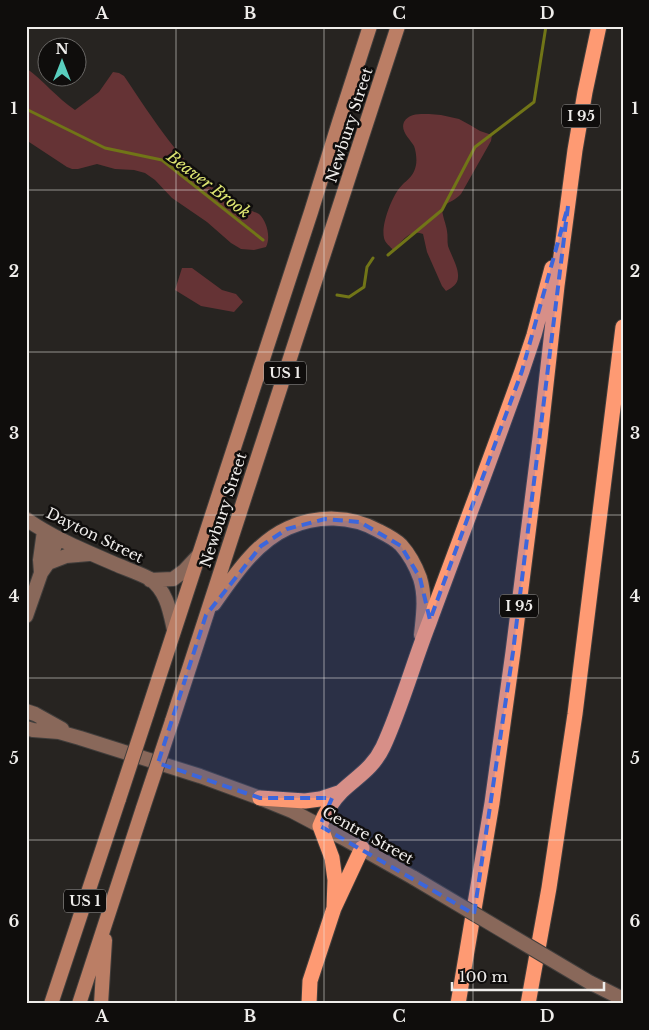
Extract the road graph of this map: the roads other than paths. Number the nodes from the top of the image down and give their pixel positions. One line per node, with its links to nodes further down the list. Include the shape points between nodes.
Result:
1 (370, 26): 10 (main road, Newbury Street / US 1)
2 (398, 26): 13 (main road, Newbury Street / US 1)
3 (599, 26): 4 (highway, I 95, via 575,150)
4 (568, 206): 16 (highway, via 534,335); 33 (highway, I 95, via 513,652 492,803)
5 (623, 327): 34 (highway, via 575,714)
6 (26, 519): 7 (main road, Dayton Street)
7 (44, 531): 8 (main road, Dayton Street); 11 (main road, via 40,560)
8 (58, 538): 9 (main road, Dayton Street); 11 (main road)
9 (91, 554): 11 (main road, via 66,556); 12 (main road, Dayton Street)
10 (198, 556): 12 (main road, Dayton Street, via 173,579); 15 (main road, Newbury Street / US 1)
11 (45, 568): 14 (main road)
12 (150, 580): 15 (main road, Dayton Street, via 166,599)
13 (206, 615): 16 (main road, via 239,569 275,536 303,523 325,518 341,519 360,522 390,536 402,546 413,563 423,593); 25 (main road, Newbury Street / US 1, bridge)
14 (26, 616)
15 (174, 630): 28 (main road, Newbury Street / US 1, bridge)
16 (420, 645): 20 (highway, via 391,728 375,762)
17 (29, 710): 19 (main road, Centre Street)
18 (28, 730): 19 (main road, Centre Street, via 59,732)
19 (80, 738): 21 (main road, Centre Street)
20 (341, 792): 21 (highway, via 305,801); 22 (highway)
21 (260, 798): 22 (main road, Centre Street)
22 (320, 826): 23 (main road, Centre Street); 24 (highway, via 332,858)
23 (362, 848): 24 (highway); 27 (main road, Centre Street, bridge)
24 (334, 908): 26 (highway)
25 (106, 921): 29 (main road, Newbury Street / US 1); 30 (main road)
26 (310, 981): 31 (main road); 32 (highway)
27 (623, 999)
28 (51, 1004)
29 (79, 1004)
30 (101, 1004)
31 (302, 1004)
32 (309, 1004)
33 (458, 1004)
34 (528, 1004)

